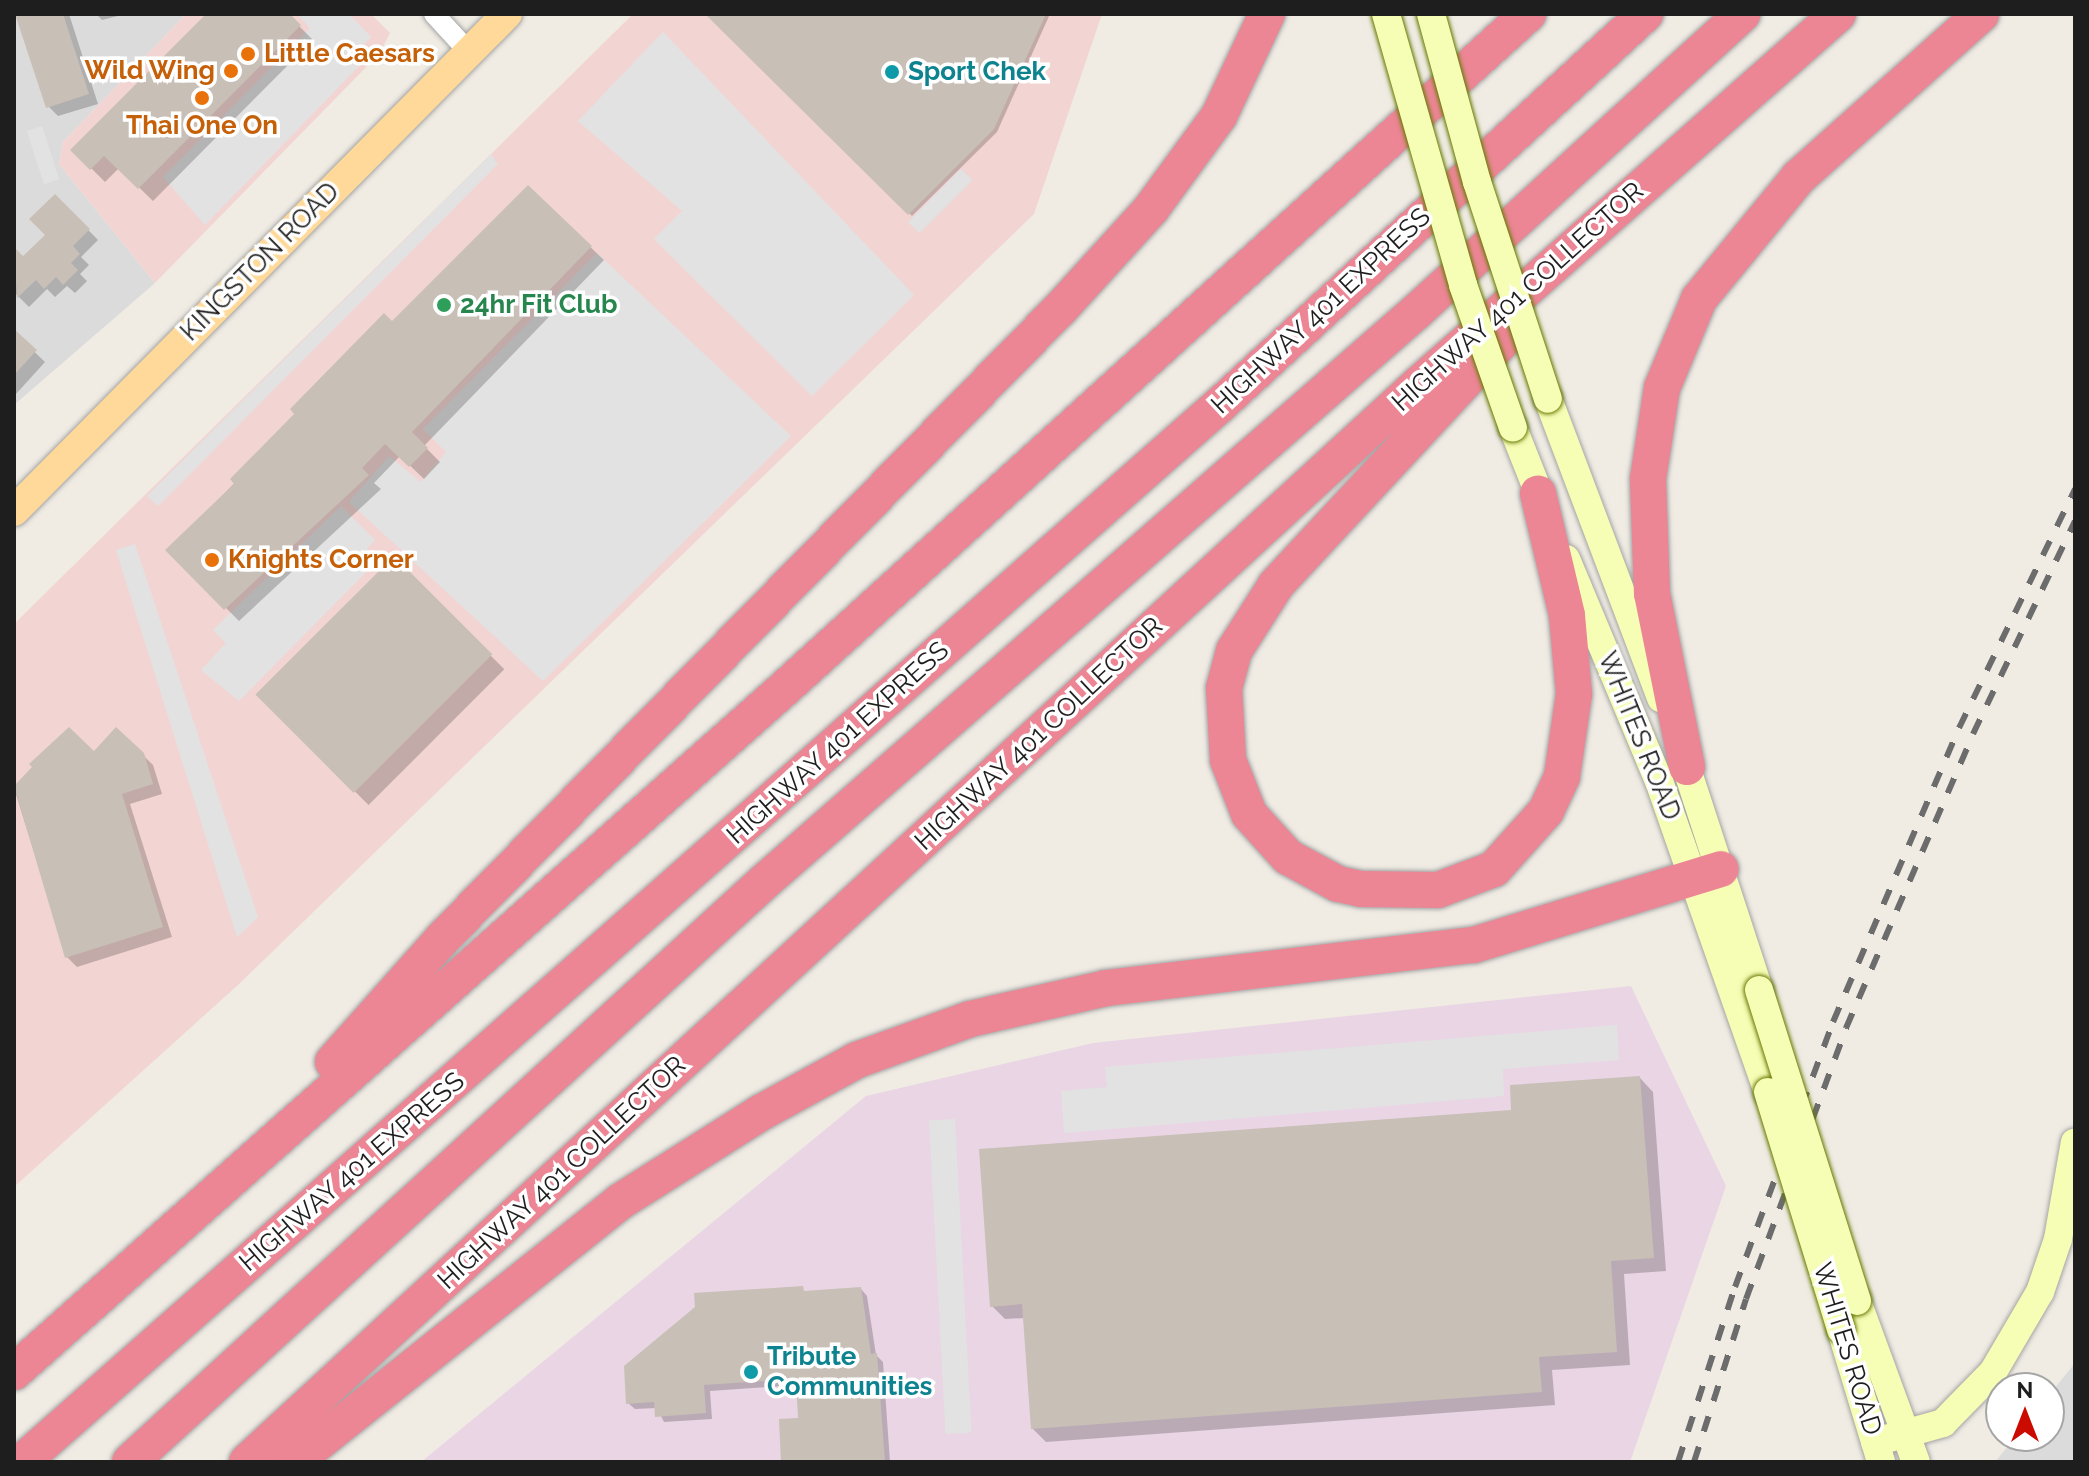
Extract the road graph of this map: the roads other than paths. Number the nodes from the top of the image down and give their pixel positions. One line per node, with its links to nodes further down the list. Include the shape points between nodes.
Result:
1 (434, 14): 12 (street)
2 (507, 14): 12 (main road, KINGSTON ROAD)
3 (1267, 14): 20 (highway, via 1219,116 1151,209 1061,308 444,937)
4 (1386, 14): 15 (main road, WHITES ROAD, bridge, via 1463,285)
5 (1431, 14): 17 (main road, WHITES ROAD, bridge, via 1477,182 1548,399)
6 (1494, 14): 13 (highway)
7 (1528, 14): 13 (highway)
8 (1645, 14): 24 (highway, HIGHWAY 401 EXPRESS, via 1222,403)
9 (1742, 14): 25 (highway, HIGHWAY 401 EXPRESS, via 1416,312 752,893)
10 (1838, 14): 14 (highway, HIGHWAY 401 COLLECTOR)
11 (1981, 14): 17 (highway, via 1799,177 1699,299 1662,388 1648,479 1652,594)
12 (469, 52): 16 (main road, KINGSTON ROAD)
13 (1416, 120): 20 (highway)
14 (1575, 245): 15 (highway, via 1535,305 1276,585 1234,651 1224,688 1228,760 1249,814 1288,857 1350,887 1385,893 1438,890 1494,869 1546,811 1565,762 1574,694 1567,615); 26 (highway, HIGHWAY 401 COLLECTOR)
15 (1538, 493): 18 (main road, WHITES ROAD)
16 (14, 511)
17 (1687, 767): 18 (main road, WHITES ROAD)
18 (1708, 873): 22 (main road, WHITES ROAD, bridge, via 1759,990 1857,1301); 23 (main road, WHITES ROAD, bridge, via 1742,1016); 27 (highway, via 1474,945 1106,988 970,1019 857,1060 762,1112 621,1201)
19 (2075, 1142): 22 (main road, via 2058,1239 2024,1324 1993,1372 1943,1423)
20 (223, 1184): 21 (highway)
21 (14, 1372)
22 (1907, 1434): 23 (main road); 28 (main road, WHITES ROAD)
23 (1878, 1452)
24 (22, 1462)
25 (130, 1462)
26 (247, 1462)
27 (294, 1462)
28 (1916, 1462)

